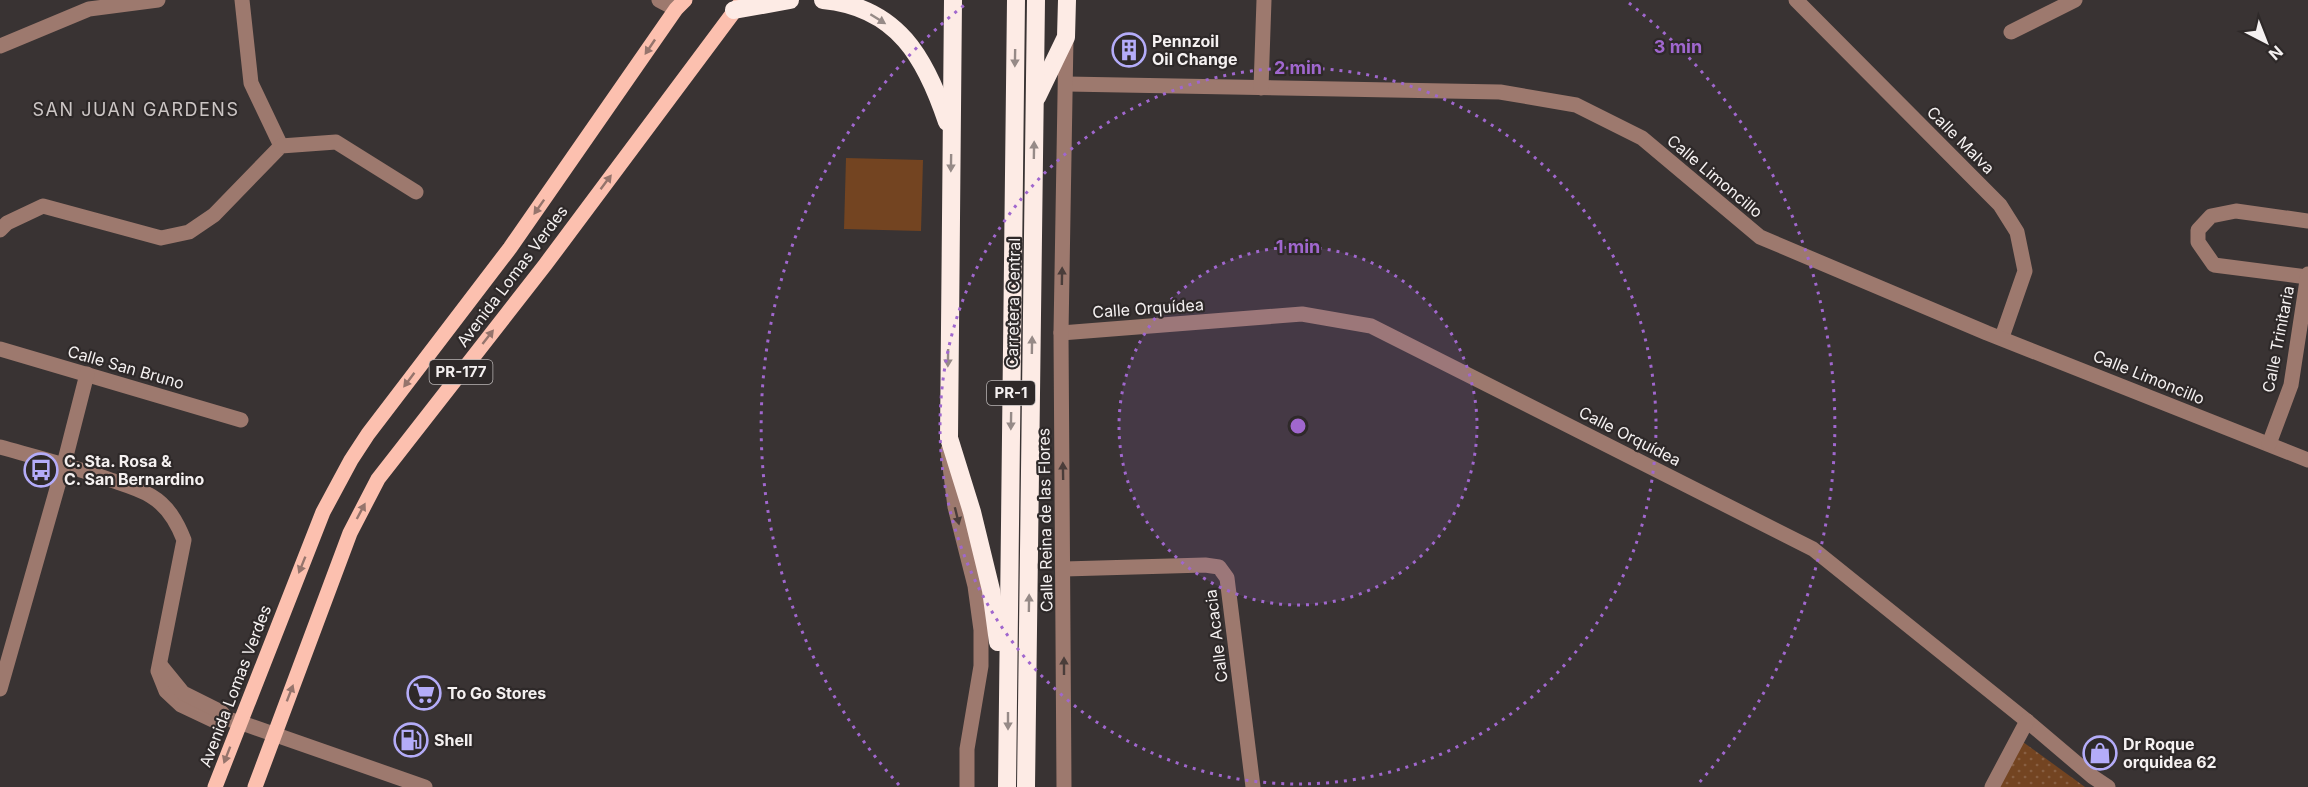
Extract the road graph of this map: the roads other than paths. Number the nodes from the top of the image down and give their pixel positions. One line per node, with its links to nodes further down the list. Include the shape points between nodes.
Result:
1 (158, 0): 14 (street)
2 (243, 0): 23 (street, via 251,83)
3 (659, 0): 13 (street)
4 (790, 0): 15 (highway)
5 (823, 0): 22 (highway, one-way to 22, via 874,15 907,41 932,78)
6 (953, 0): 22 (highway)
7 (1016, 0): 39 (highway, Carretera Central / PR-1, one-way to 39)
8 (1036, 0): 21 (highway, Carretera Central / PR-1)
9 (1067, 0): 17 (highway)
10 (1264, 0): 20 (street)
11 (1796, 0): 29 (street, Calle Malva, via 2000,205 2017,232 2025,271)
12 (2075, 0): 16 (street)
13 (680, 4): 41 (main road, Avenida Lomas Verdes / PR-177, one-way to 41, via 510,248 351,460 323,512)
14 (86, 5): 18 (street)
15 (738, 5): 43 (main road, Avenida Lomas Verdes / PR-177, one-way to 15, via 350,533 378,479 545,265)
16 (2010, 32)
17 (1066, 37): 19 (street, Calle Reina de las Flores); 21 (highway)
18 (0, 46)
19 (1067, 84): 20 (street, Calle Limoncillo); 28 (street, Calle Reina de las Flores, one-way to 19)
20 (1261, 88): 29 (street, Calle Limoncillo, via 1500,92 1576,105 1642,138 1761,237)
21 (1034, 102): 49 (highway, Carretera Central / PR-1, one-way to 21)
22 (951, 133): 33 (highway, one-way to 33)
23 (281, 146): 24 (street, via 336,142); 26 (street, via 214,215 189,232 161,238 43,206)
24 (416, 192)
25 (2308, 220): 27 (street, via 2236,212 2211,216 2199,230 2198,242 2214,265)
26 (0, 230)
27 (2308, 276): 34 (street, Calle Trinitaria, via 2291,385)
28 (1061, 333): 38 (street, Calle Reina de las Flores, one-way to 28); 42 (street, Calle Orquídea, via 1302,314 1371,326 1813,549)
29 (2002, 337): 34 (street, Calle Limoncillo)
30 (0, 349): 31 (street, Calle San Bruno)
31 (87, 374): 32 (street, Calle San Bruno); 37 (street)
32 (241, 420)
33 (949, 438): 39 (highway, via 992,590 999,664); 47 (street, one-way to 47, via 955,507 975,586 981,630 981,666 968,749)
34 (2269, 444): 36 (street, Calle Limoncillo)
35 (0, 447): 37 (street)
36 (2308, 460)
37 (64, 464): 40 (street); 41 (street, via 152,496 177,522 184,540 182,556 158,671 172,698 217,722)
38 (1064, 569): 50 (street, Calle Reina de las Flores, one-way to 38); 51 (street, Calle Acacia, via 1219,567 1227,578)
39 (1008, 687): 48 (highway, Carretera Central / PR-1, one-way to 48)
40 (0, 689)
41 (233, 721): 43 (street); 44 (main road, Avenida Lomas Verdes / PR-177, one-way to 44)
42 (2027, 722): 52 (street); 53 (street, Calle Orquídea)
43 (275, 734): 45 (main road, Avenida Lomas Verdes / PR-177); 46 (street)
44 (215, 787)
45 (255, 787)
46 (425, 787)
47 (967, 787)
48 (1007, 787)
49 (1026, 787)
50 (1064, 787)
51 (1253, 787)
52 (1992, 787)
53 (2108, 787)

